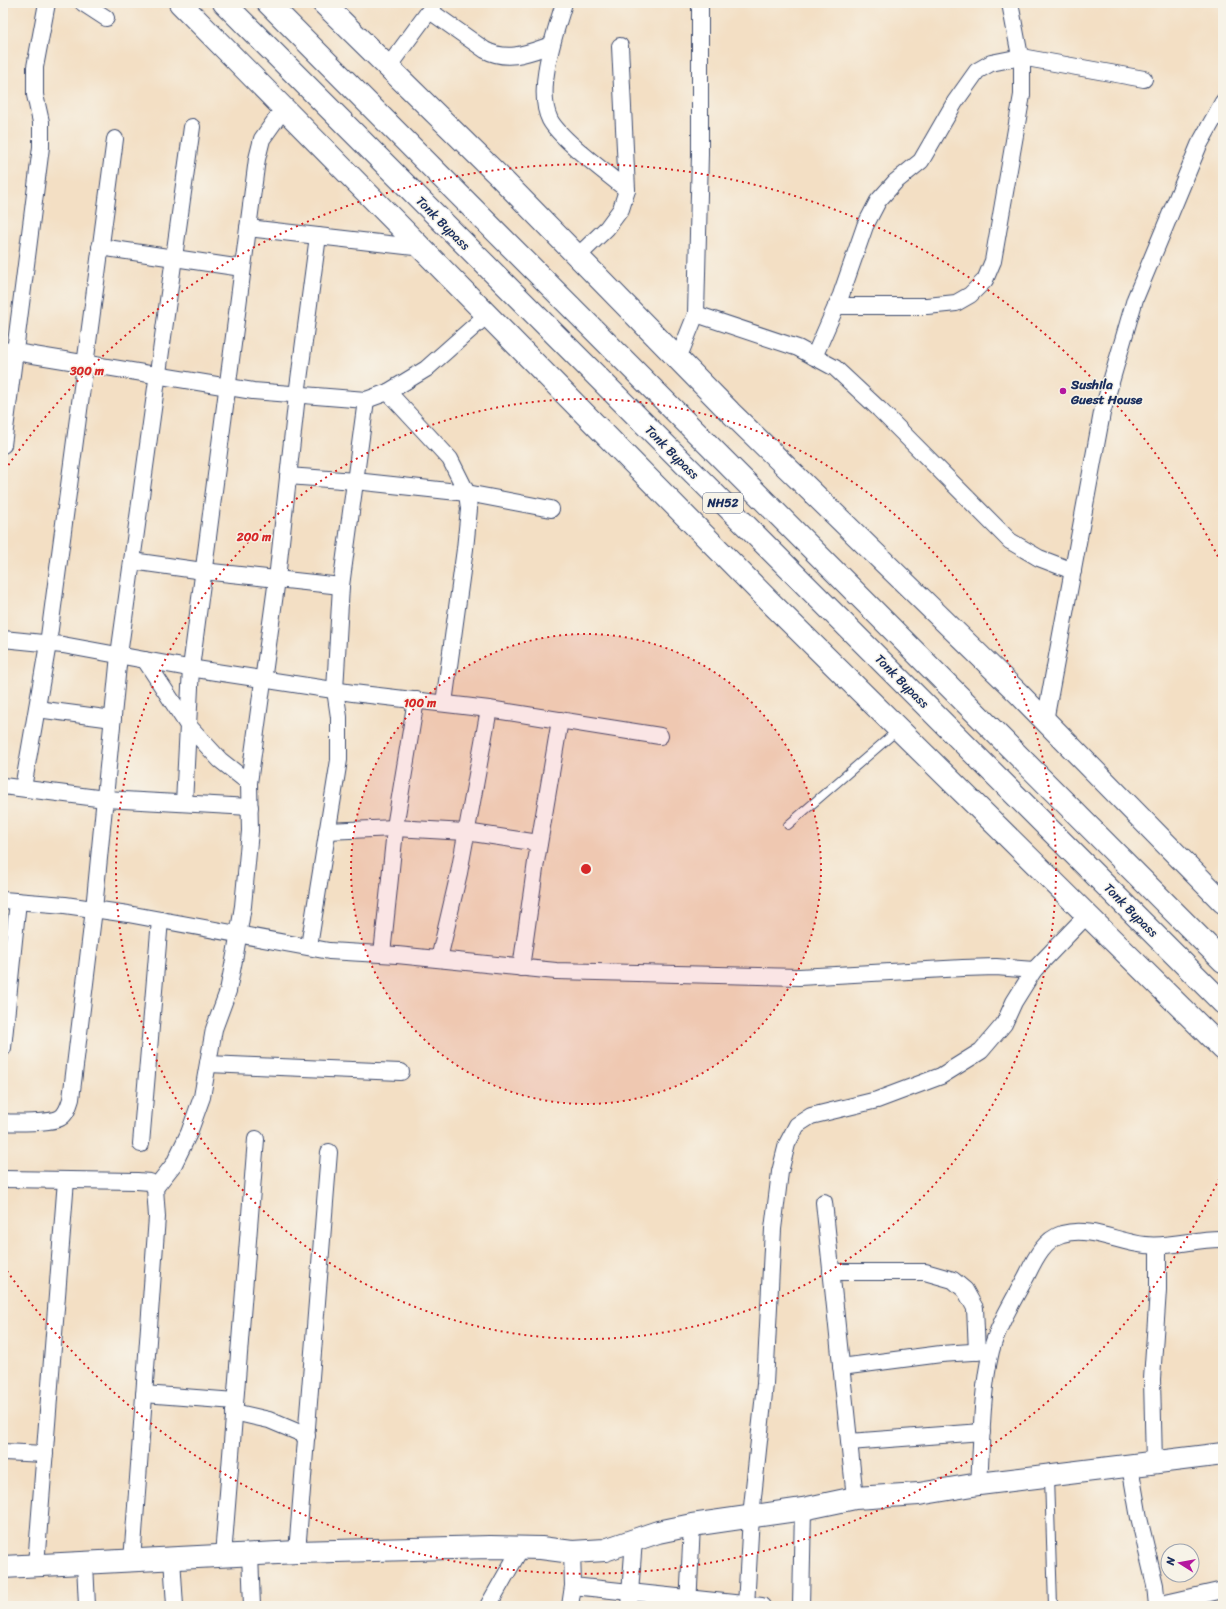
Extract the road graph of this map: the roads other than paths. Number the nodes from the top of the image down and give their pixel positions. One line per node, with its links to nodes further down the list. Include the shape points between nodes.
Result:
1 (46, 3): 32 (street, via 35,67 35,95 41,122 41,147)
2 (83, 3): 11 (street)
3 (180, 3): 18 (main road)
4 (224, 3): 91 (main road, Tonk Bypass / NH52)
5 (268, 3): 88 (main road, NH52)
6 (323, 3): 15 (main road)
7 (564, 3): 12 (street)
8 (700, 3): 31 (street)
9 (1010, 3): 14 (street)
10 (432, 7): 12 (street, via 494,55 517,57); 15 (street)
11 (106, 18)
12 (551, 45): 21 (street, via 545,79 550,119 579,151)
13 (620, 46): 21 (street)
14 (1021, 57): 16 (street); 29 (street, via 991,63 977,71 955,102 921,161 895,182 878,201 865,226); 29 (street, via 1022,95 993,261 985,280 970,295 956,303 927,306)
15 (388, 67): 26 (main road)
16 (1144, 79)
17 (1223, 102): 48 (street, via 1199,145 1135,298 1102,413)
18 (284, 108): 22 (street, via 262,138); 25 (main road)
19 (192, 127): 27 (street)
20 (115, 139): 24 (street)
21 (627, 190): 26 (street, via 621,209 607,228)
22 (248, 228): 23 (street); 28 (street)
23 (318, 236): 25 (street); 39 (street)
24 (100, 247): 27 (street); 35 (street)
25 (423, 248): 30 (main road)
26 (578, 256): 34 (main road)
27 (174, 258): 28 (street); 36 (street)
28 (242, 268): 37 (street)
29 (836, 306): 33 (street)
30 (488, 314): 38 (street, via 426,369); 66 (main road, via 773,605)
31 (696, 314): 33 (street, via 798,348); 34 (street)
32 (9, 351): 35 (street); 41 (street)
33 (814, 357): 48 (street, via 835,368 1010,541 1039,558)
34 (678, 359): 64 (main road)
35 (86, 363): 36 (street); 52 (street)
36 (157, 375): 37 (street); 46 (street)
37 (227, 387): 39 (street); 47 (street)
38 (388, 392): 40 (street); 44 (street, via 450,459)
39 (297, 395): 40 (street); 42 (street)
40 (366, 400): 43 (street)
41 (3, 445)
42 (288, 476): 43 (street); 49 (street)
43 (355, 481): 44 (street); 50 (street)
44 (467, 493): 45 (street); 59 (street, via 469,509 465,549)
45 (550, 509)
46 (132, 561): 47 (street); 53 (street)
47 (203, 571): 49 (street); 55 (street)
48 (1072, 571): 64 (street)
49 (278, 579): 50 (street); 56 (street)
50 (341, 586): 57 (street)
51 (3, 639): 52 (street)
52 (48, 644): 53 (street); 60 (street)
53 (119, 655): 54 (street); 62 (street)
54 (145, 660): 55 (street); 65 (street)
55 (191, 668): 56 (street); 65 (street)
56 (262, 679): 57 (street); 68 (street)
57 (335, 690): 58 (street); 76 (street, via 339,717 339,760)
58 (416, 700): 59 (street); 75 (street)
59 (444, 704): 61 (street)
60 (37, 709): 62 (street); 70 (street)
61 (489, 709): 63 (street); 77 (street)
62 (113, 719): 71 (street)
63 (560, 720): 67 (street); 78 (street)
64 (1045, 721): 80 (main road)
65 (187, 724): 68 (street, via 220,760); 72 (street)
66 (899, 729): 74 (lane); 82 (main road)
67 (660, 736)
68 (249, 783): 73 (street)
69 (3, 786): 70 (street)
70 (23, 788): 71 (street)
71 (105, 799): 72 (street); 81 (street)
72 (184, 803): 73 (street)
73 (250, 807): 84 (street, via 250,831)
74 (788, 825)
75 (395, 828): 76 (street); 77 (street); 86 (street)
76 (327, 830): 85 (street)
77 (466, 832): 78 (street); 87 (street)
78 (539, 843): 89 (street)
79 (10, 900): 81 (street); 92 (street)
80 (1223, 902)
81 (94, 909): 83 (street); 97 (street, via 71,1099 67,1110 60,1118)
82 (1087, 915): 90 (street); 94 (main road)
83 (160, 920): 84 (street); 99 (street)
84 (238, 934): 85 (street); 95 (street, via 228,991 214,1029)
85 (309, 946): 86 (street, via 329,951)
86 (382, 954): 87 (street)
87 (439, 959): 89 (street)
88 (1223, 961)
89 (521, 968): 90 (street, via 799,977 996,967)
90 (1034, 970): 124 (street, via 1004,1024 981,1050 941,1076 877,1100 811,1116 797,1124 787,1144 780,1172 773,1229 765,1384)
91 (1223, 1002)
92 (5, 1007): 93 (street)
93 (3, 1048)
94 (1223, 1049)
95 (208, 1064): 96 (street); 103 (street, via 202,1097 189,1133 174,1164)
96 (401, 1072)
97 (3, 1122)
98 (256, 1139): 111 (street)
99 (141, 1144)
100 (328, 1152): 113 (street)
101 (3, 1179): 102 (street)
102 (66, 1180): 103 (street, via 150,1182); 116 (street)
103 (155, 1188): 110 (street, via 157,1217)
104 (824, 1202): 107 (street)
105 (1223, 1239): 106 (street)
106 (1158, 1246): 108 (street, via 1080,1232 1060,1235 1046,1244 1035,1260); 118 (street, via 1158,1296 1152,1379)
107 (831, 1272): 108 (street, via 925,1272 953,1280 965,1290 975,1308); 109 (street)
108 (984, 1352): 109 (street, via 941,1354); 112 (street)
109 (841, 1367): 114 (street)
110 (144, 1394): 111 (street); 133 (street)
111 (235, 1406): 113 (street); 131 (street)
112 (982, 1432): 114 (street); 121 (street)
113 (306, 1436): 128 (street)
114 (849, 1442): 122 (street)
115 (3, 1452): 116 (street)
116 (45, 1454): 135 (street)
117 (1223, 1454): 118 (main road)
118 (1154, 1463): 119 (main road)
119 (1130, 1466): 120 (main road); 141 (street)
120 (1049, 1476): 121 (main road); 149 (lane)
121 (979, 1484): 122 (main road, via 919,1494)
122 (855, 1498): 123 (main road)
123 (803, 1510): 124 (main road); 148 (street)
124 (751, 1516): 125 (main road); 147 (street)
125 (692, 1525): 126 (main road); 140 (street)
126 (634, 1540): 129 (main road, via 605,1550); 139 (street)
127 (521, 1548): 128 (main road); 129 (main road); 145 (street)
128 (297, 1552): 130 (main road)
129 (572, 1552): 137 (street)
130 (250, 1554): 131 (main road); 144 (street)
131 (223, 1556): 132 (main road)
132 (172, 1558): 133 (main road); 143 (street)
133 (132, 1561): 134 (main road)
134 (85, 1563): 135 (main road); 142 (street)
135 (36, 1565): 136 (main road)
136 (3, 1567)
137 (573, 1586): 139 (street); 146 (street)
138 (1223, 1590): 141 (street)
139 (629, 1599): 140 (street)
140 (688, 1602): 147 (street)
141 (1157, 1605)
142 (87, 1606)
143 (175, 1606)
144 (252, 1606)
145 (488, 1606)
146 (570, 1606)
147 (751, 1606)
148 (801, 1606)
149 (1053, 1606)

